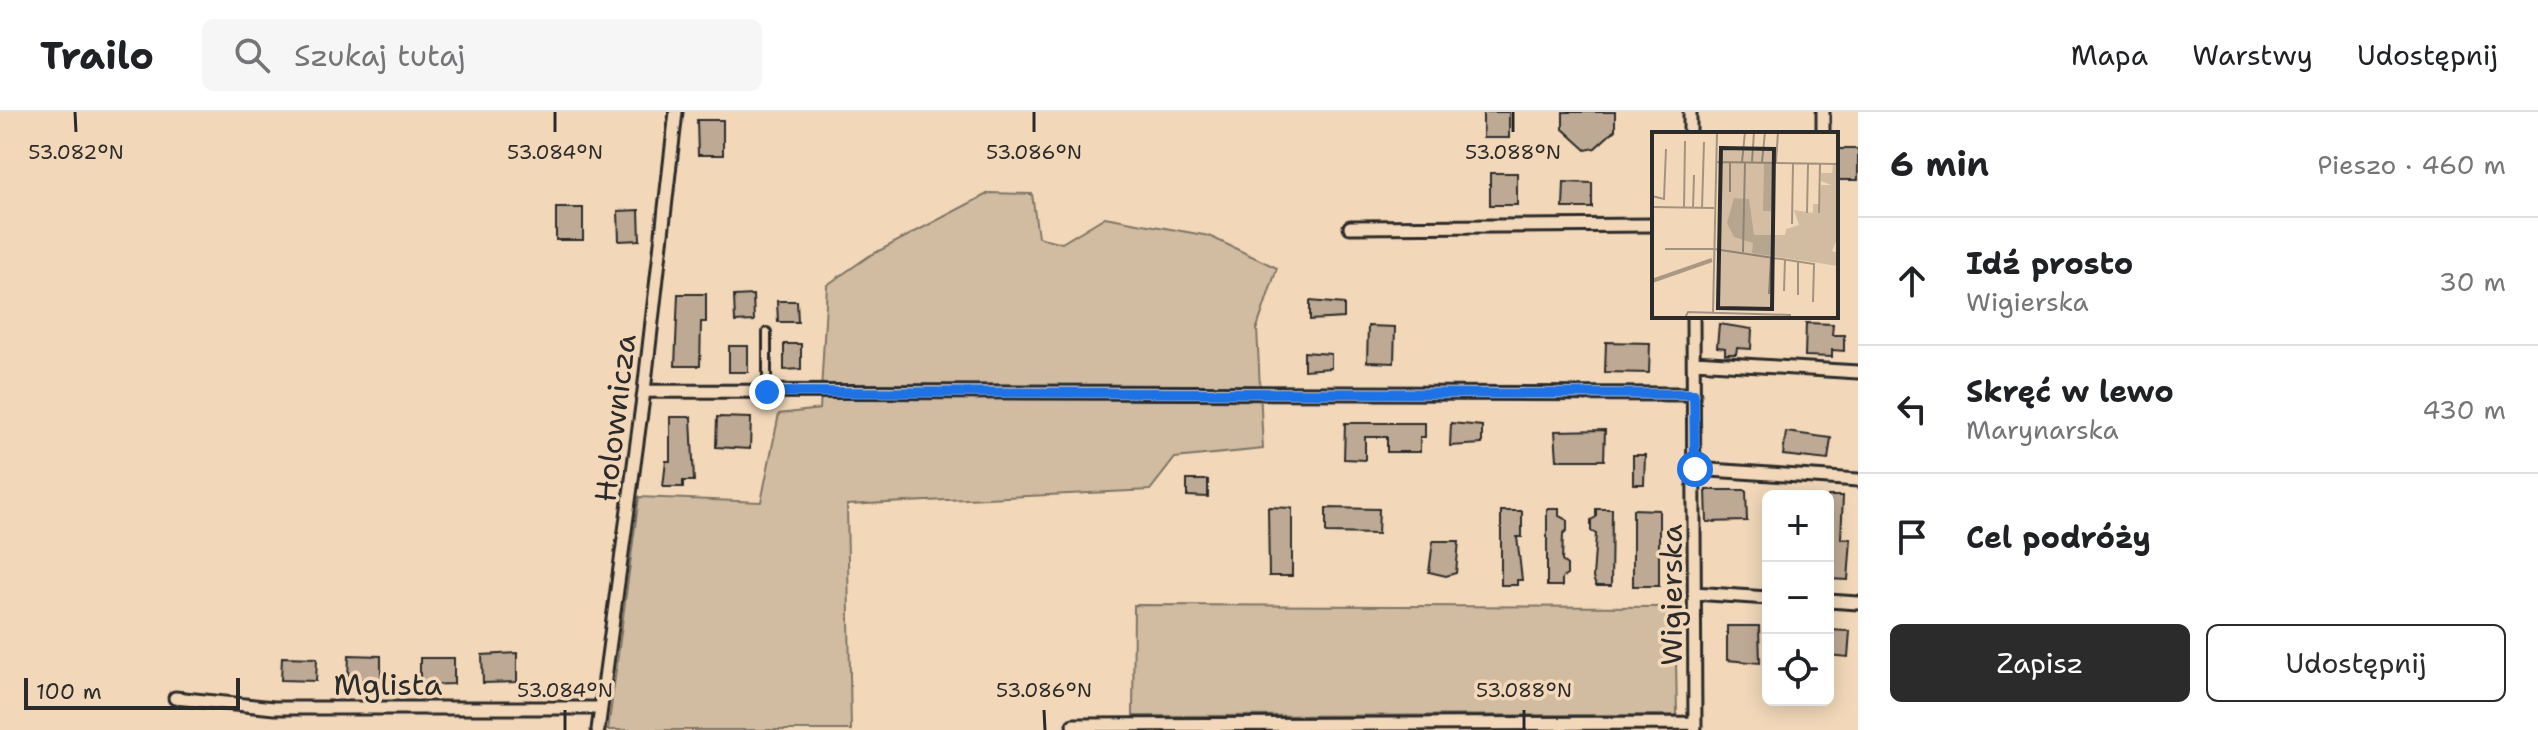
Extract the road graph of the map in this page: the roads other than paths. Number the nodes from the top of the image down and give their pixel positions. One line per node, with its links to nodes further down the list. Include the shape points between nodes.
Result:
1 (676, 112): 8 (street, Holownicza)
2 (1652, 225): 3 (street)
3 (1350, 227)
4 (1693, 318): 6 (street, Wigierska)
5 (767, 332): 9 (lane)
6 (1694, 362): 7 (street); 10 (street, Wigierska)
7 (1858, 372)
8 (644, 391): 9 (street); 18 (street, Holownicza)
9 (767, 392): 10 (street)
10 (1694, 394): 11 (street, Wigierska)
11 (1695, 469): 12 (street); 13 (street, Wigierska)
12 (1858, 480)
13 (1694, 593): 14 (street); 20 (street, Wigierska)
14 (1762, 598)
15 (1834, 601): 16 (street)
16 (1858, 603)
17 (175, 698): 18 (street, Mglista, via 274,708)
18 (601, 708): 21 (street, Holownicza)
19 (1073, 725): 20 (street)
20 (1695, 726)
21 (598, 730)

